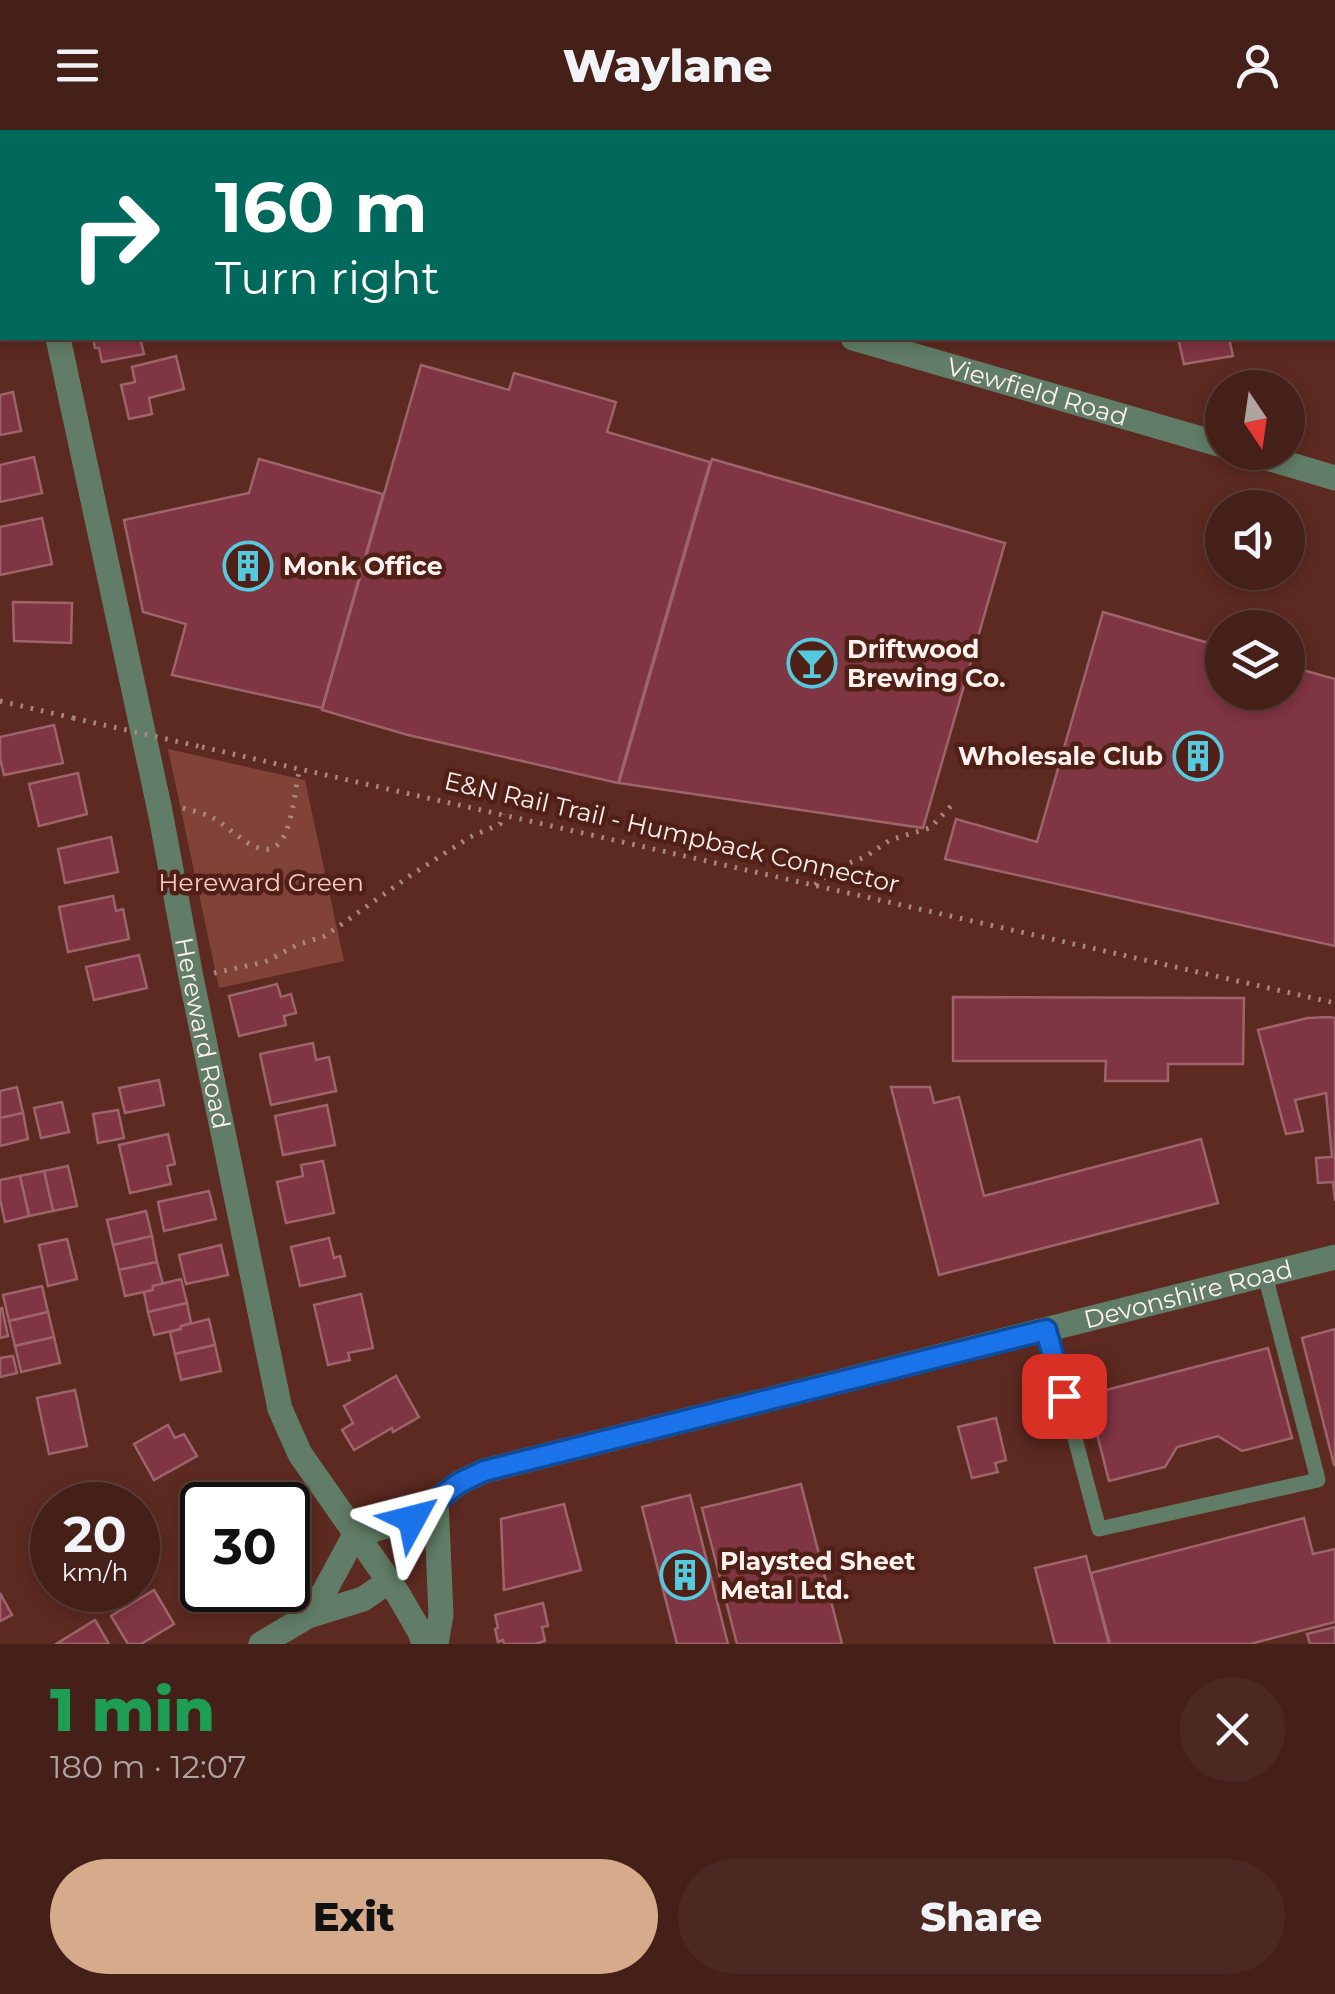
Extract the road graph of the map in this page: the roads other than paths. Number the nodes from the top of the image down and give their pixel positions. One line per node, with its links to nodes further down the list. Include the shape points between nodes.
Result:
1 (58, 340): 10 (street, Hereward Road, via 280,1409 300,1454)
2 (860, 340): 3 (street, Viewfield Road)
3 (1205, 441)
4 (1305, 469): 5 (street)
5 (1335, 478)
6 (1335, 1257): 7 (street, Devonshire Road)
7 (1265, 1274): 8 (street, Devonshire Road); 8 (lane, via 1318,1480 1099,1529)
8 (1046, 1330): 9 (street, Devonshire Road, via 484,1471)
9 (436, 1500): 10 (street, Devonshire Road, via 412,1519); 15 (street)
10 (355, 1535): 11 (street, Hereward Road); 12 (street)
11 (388, 1582): 12 (street, via 363,1599); 14 (street, Hereward Road)
12 (308, 1616): 13 (street)
13 (261, 1644)
14 (424, 1644)
15 (436, 1644)

